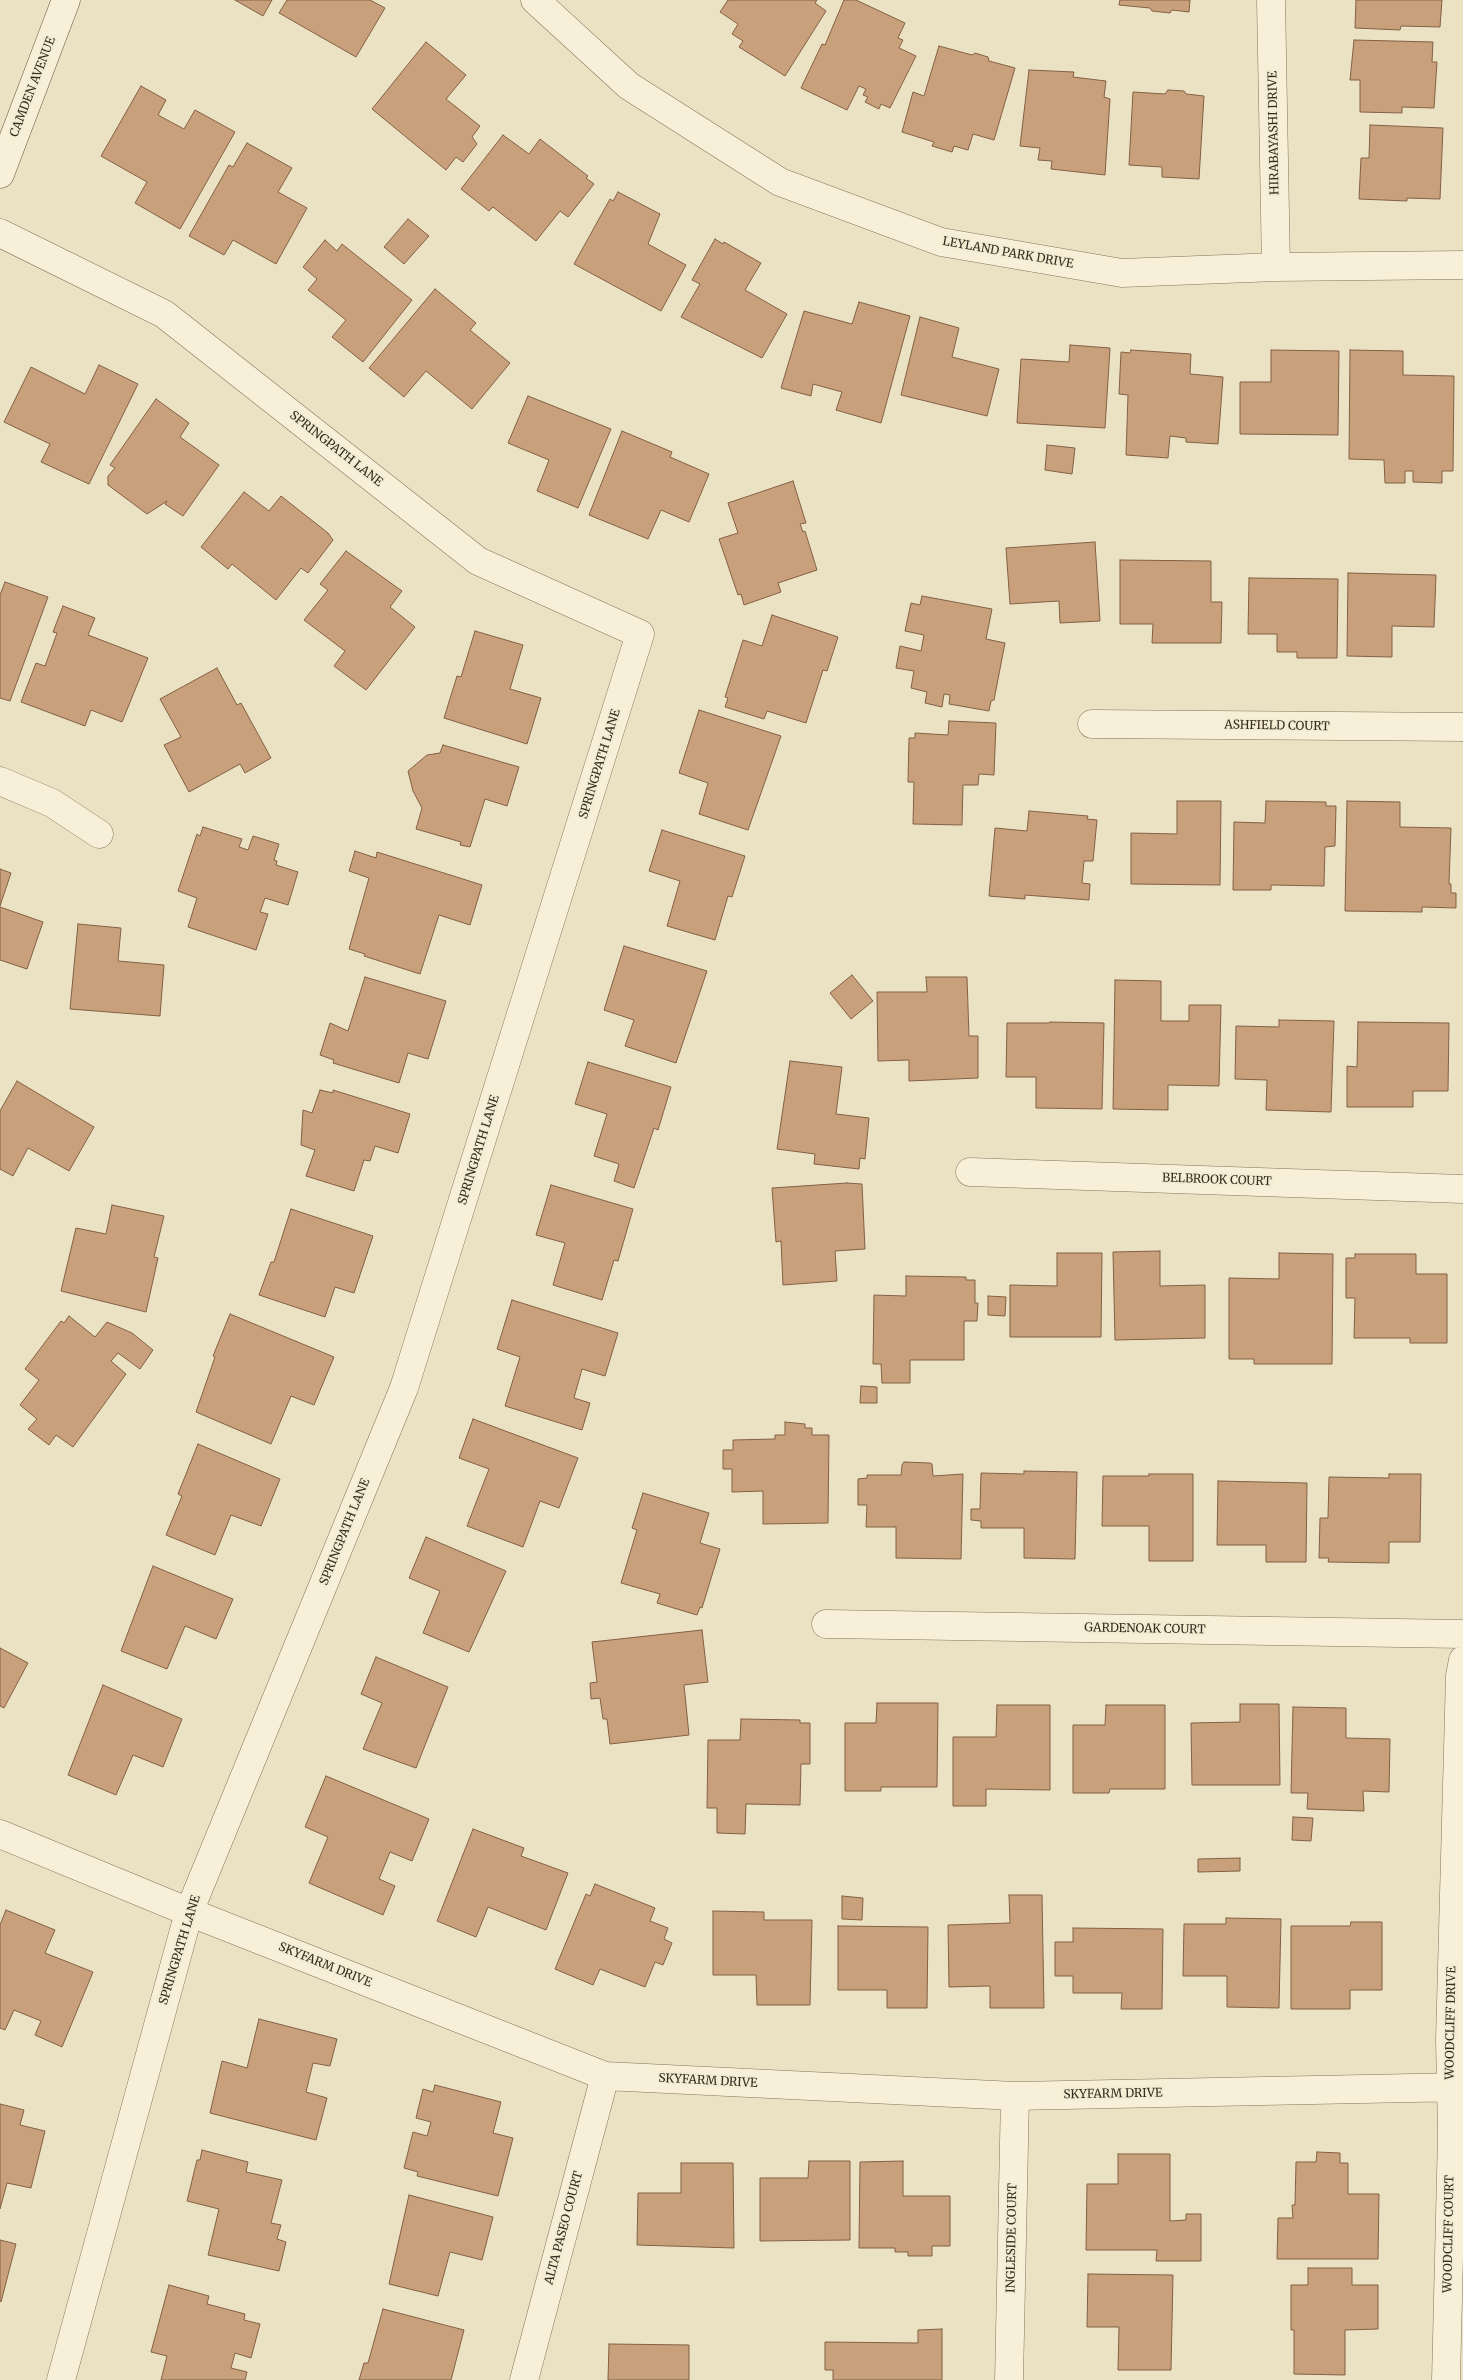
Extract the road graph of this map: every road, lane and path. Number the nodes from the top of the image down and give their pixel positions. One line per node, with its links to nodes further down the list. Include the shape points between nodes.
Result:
1 (66, 0): 4 (street, CAMDEN AVENUE)
2 (535, 0): 7 (street, LEYLAND PARK DRIVE, via 629,86 780,182 941,242 1122,273)
3 (1271, 0): 7 (street, HIRABAYASHI DRIVE)
4 (0, 174)
5 (0, 233): 18 (street, SPRINGPATH LANE, via 164,314 478,561 640,634 404,1388)
6 (1463, 265): 7 (street, LEYLAND PARK DRIVE)
7 (1276, 267)
8 (1092, 724): 9 (street, ASHFIELD COURT)
9 (1463, 727)
10 (0, 781): 11 (street, via 52,803)
11 (99, 834)
12 (970, 1172): 13 (street, BELBROOK COURT)
13 (1463, 1189)
14 (826, 1624): 15 (street, GARDENOAK COURT)
15 (1463, 1634)
16 (1463, 1660): 20 (street, WOODCLIFF DRIVE, via 1450,2040)
17 (0, 1834): 18 (street, SKYFARM DRIVE)
18 (189, 1912): 19 (street, SKYFARM DRIVE); 22 (street, SPRINGPATH LANE)
19 (605, 2076): 21 (street, SKYFARM DRIVE); 23 (street, ALTA PASEO COURT)
20 (1457, 2087): 21 (street, SKYFARM DRIVE); 25 (street, WOODCLIFF COURT, via 1452,2134)
21 (1014, 2096): 24 (street, INGLESIDE COURT)
22 (61, 2380)
23 (524, 2380)
24 (1010, 2380)
25 (1446, 2380)

